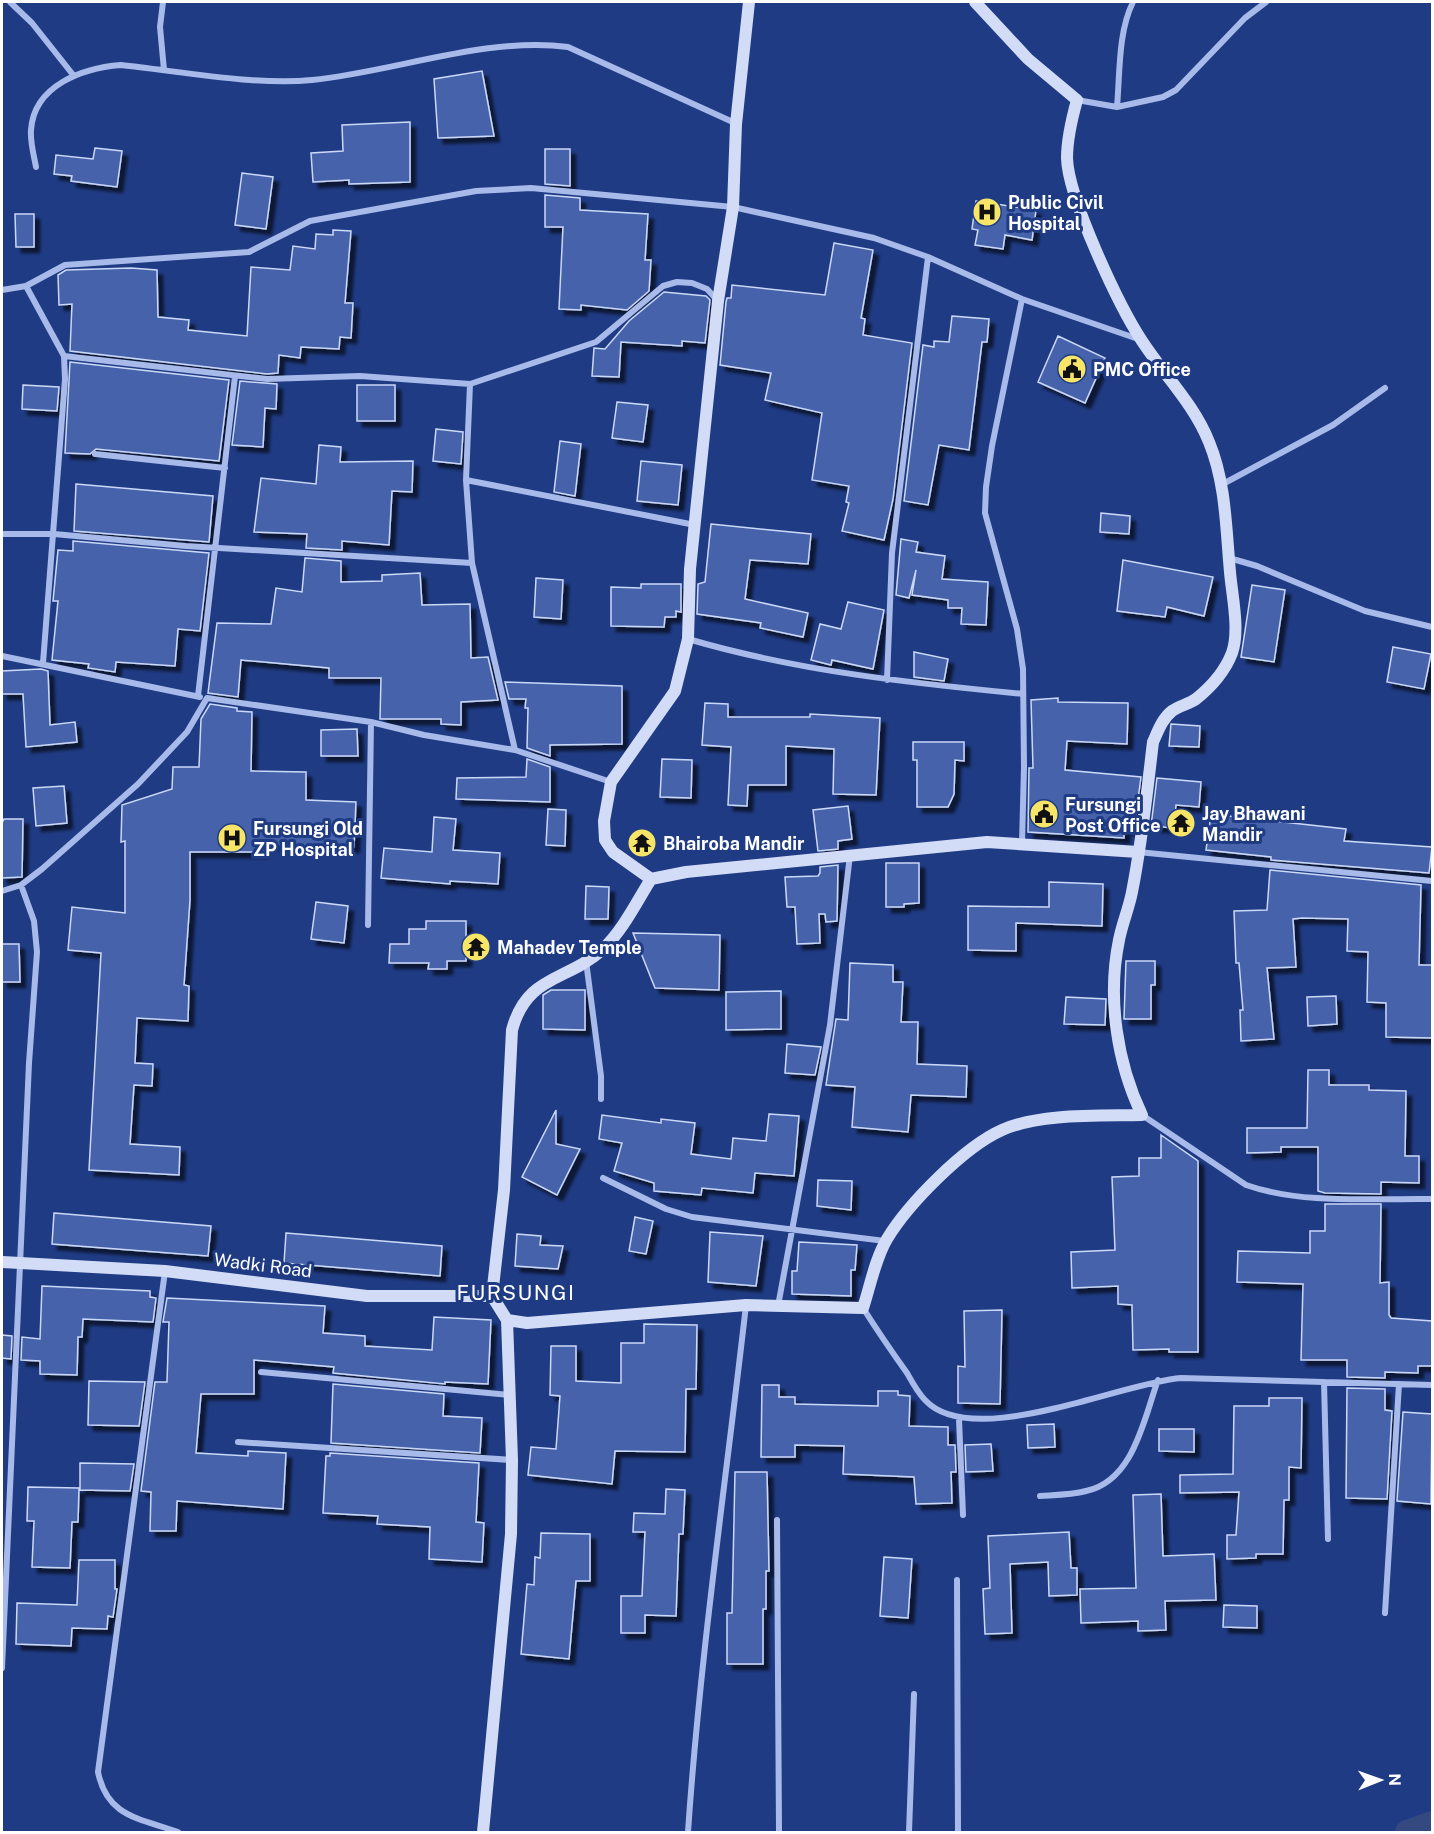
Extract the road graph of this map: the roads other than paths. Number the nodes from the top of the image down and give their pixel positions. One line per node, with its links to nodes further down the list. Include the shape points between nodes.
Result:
1 (10, 2): 8 (street)
2 (163, 2): 7 (street, via 160,27)
3 (749, 2): 11 (street)
4 (975, 2): 9 (street, via 1028,59)
5 (1133, 2): 10 (street, via 1123,41)
6 (1266, 2): 10 (street, via 1245,18 1176,90 1163,97)
7 (164, 70): 8 (street, via 121,65); 11 (street, via 277,82 310,81 505,46 542,43 568,46)
8 (74, 76): 12 (street, via 51,88 35,111 30,131)
9 (1077, 100): 10 (street); 19 (street, via 1067,158 1071,188 1121,303)
10 (1117, 107)
11 (736, 124): 13 (street)
12 (36, 167)
13 (733, 207): 14 (street, via 874,238); 15 (street, via 503,187 310,221 249,252 65,265); 18 (street)
14 (928, 257): 17 (street); 38 (street, via 892,553)
15 (26, 286): 16 (street); 20 (street)
16 (2, 290)
17 (1022, 299): 19 (street); 39 (street, via 992,446 985,513 1017,629)
18 (718, 302): 22 (street, via 707,289 692,283 663,286 596,342); 28 (street)
19 (1142, 340): 27 (street, via 1189,404 1209,442)
20 (64, 356): 21 (street); 30 (street)
21 (236, 376): 22 (street, via 360,376); 25 (street)
22 (470, 384): 26 (street)
23 (1384, 388): 27 (street, via 1334,424)
24 (95, 454): 25 (street)
25 (225, 468): 31 (street)
26 (466, 480): 28 (street); 33 (street)
27 (1221, 485): 32 (street)
28 (695, 525): 35 (street)
29 (2, 534): 30 (street)
30 (54, 534): 31 (street); 37 (street)
31 (216, 547): 33 (street); 40 (street)
32 (1228, 558): 34 (street, via 1257,566 1365,611); 46 (street, via 1233,651 1210,686 1160,725 1153,742)
33 (472, 562): 43 (street)
34 (1432, 627)
35 (688, 639): 38 (street, via 726,650); 44 (street, via 675,691)
36 (2, 656): 37 (street)
37 (43, 663): 40 (street)
38 (887, 680): 39 (street)
39 (1023, 694): 45 (street)
40 (198, 696): 41 (street)
41 (207, 698): 42 (street); 50 (street, via 187,732 152,770)
42 (371, 722): 43 (street); 52 (street)
43 (514, 750): 44 (street)
44 (611, 782): 48 (street, via 605,840 613,852)
45 (1022, 843): 46 (street); 47 (street, via 987,842)
46 (1138, 852): 49 (street); 55 (street, via 1119,940 1115,998 1121,1059)
47 (850, 855): 48 (street); 58 (street, via 830,1025)
48 (651, 879): 53 (street, via 619,931)
49 (1432, 881)
50 (21, 885): 51 (street); 61 (street, via 34,921 37,952)
51 (2, 891)
52 (368, 925)
53 (586, 961): 54 (street); 63 (street, via 525,998 512,1030 504,1190)
54 (601, 1100)
55 (1142, 1115): 57 (street, via 1246,1185 1259,1189 1325,1197); 59 (street, via 1034,1121 1002,1130 969,1152 919,1196)
56 (603, 1178): 58 (street, via 666,1209 692,1217)
57 (1432, 1199)
58 (792, 1231): 59 (street); 65 (street)
59 (885, 1241): 66 (street)
60 (2, 1262): 61 (street, Wadki Road)
61 (22, 1264): 62 (street, Wadki Road); 83 (street)
62 (165, 1271): 63 (street, Wadki Road, via 367,1296); 85 (street, via 98,1772 102,1792 120,1811)
63 (492, 1296): 67 (street)
64 (746, 1305): 65 (street); 67 (street, via 527,1323); 87 (street, via 695,1727)
65 (778, 1306): 66 (street)
66 (863, 1308): 74 (street, via 925,1401)
67 (507, 1320): 73 (street)
68 (261, 1372): 73 (street)
69 (1158, 1380): 70 (street); 74 (street, via 1055,1409); 77 (street, via 1131,1456 1112,1479 1088,1491)
70 (1324, 1382): 71 (street); 80 (street)
71 (1399, 1384): 72 (street); 82 (street)
72 (1432, 1385)
73 (510, 1395): 76 (street)
74 (959, 1419): 78 (street)
75 (238, 1442): 76 (street)
76 (512, 1460): 86 (street, via 510,1546)
77 (1040, 1496)
78 (963, 1515)
79 (777, 1520): 88 (street)
80 (1328, 1539)
81 (957, 1580): 90 (street)
82 (1385, 1613)
83 (2, 1668)
84 (914, 1694): 89 (street)
85 (178, 1833)
86 (483, 1833)
87 (688, 1833)
88 (779, 1833)
89 (909, 1833)
90 (958, 1833)

